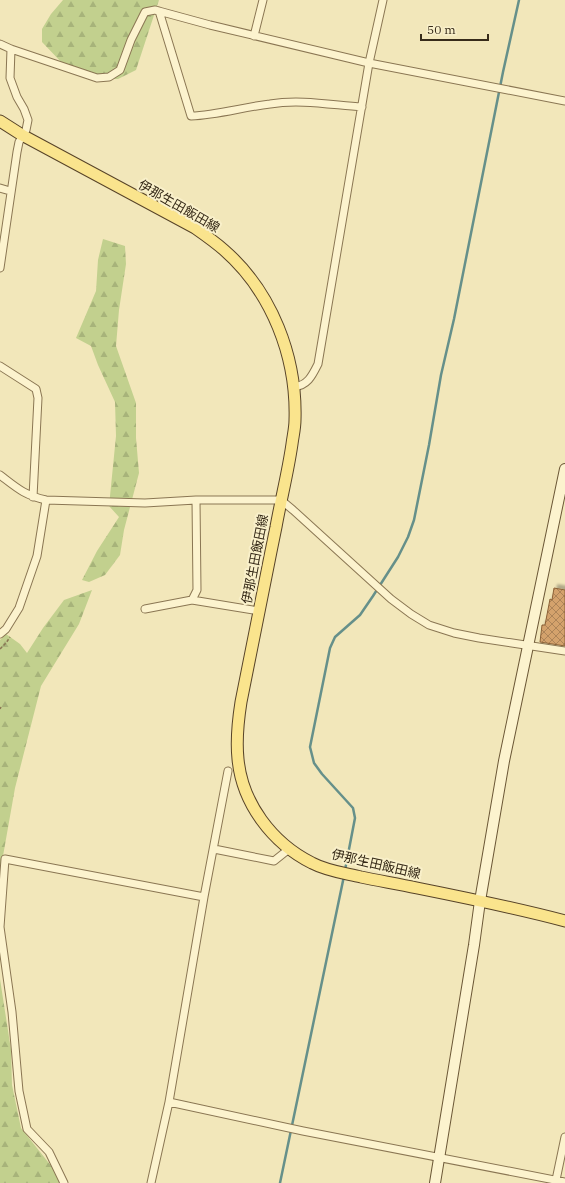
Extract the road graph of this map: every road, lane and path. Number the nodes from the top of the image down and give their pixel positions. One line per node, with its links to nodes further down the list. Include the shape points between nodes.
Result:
1 (263, 0): 4 (street)
2 (383, 0): 7 (street)
3 (159, 11): 4 (street); 6 (street, via 145,12 120,70 109,77 97,78); 9 (street, via 191,116 208,116 291,102)
4 (254, 36): 7 (street)
5 (0, 44): 6 (street)
6 (11, 49): 11 (street, via 10,78 28,120)
7 (369, 63): 8 (street); 9 (street)
8 (565, 101)
9 (362, 108): 16 (street, via 318,364 311,378 303,385)
10 (0, 121): 11 (main road, 伊那生田飯田線)
11 (22, 135): 13 (street); 16 (main road, 伊那生田飯田線, via 195,228 225,250 252,281 270,309 286,349)
12 (0, 188): 13 (street)
13 (10, 191): 14 (street)
14 (0, 268)
15 (0, 366): 20 (street, via 36,389 38,398)
16 (294, 387): 23 (main road, 伊那生田飯田線, via 295,421 289,467)
17 (565, 469): 19 (street)
18 (0, 475): 20 (street)
19 (563, 489): 28 (street)
20 (32, 497): 21 (street)
21 (46, 500): 22 (street); 27 (street, via 37,556 19,608)
22 (196, 500): 23 (street); 24 (street, via 197,590)
23 (281, 500): 26 (main road, 伊那生田飯田線); 28 (street, via 391,599 429,625 454,633)
24 (192, 600): 25 (street); 26 (street)
25 (145, 609)
26 (259, 611): 32 (main road, 伊那生田飯田線, via 238,718 238,760 252,805 267,828)
27 (0, 634)
28 (527, 646): 29 (street); 34 (street)
29 (565, 651)
30 (228, 771): 31 (street)
31 (214, 849): 32 (street, via 274,861); 33 (street)
32 (289, 849): 34 (main road, 伊那生田飯田線, via 312,863 335,872)
33 (204, 897): 36 (street, via 5,859); 37 (street)
34 (480, 901): 35 (main road, 伊那生田飯田線); 39 (street)
35 (565, 920)
36 (0, 927): 42 (street, via 12,1012 19,1091 27,1129 49,1152)
37 (169, 1102): 39 (street); 43 (street)
38 (565, 1137): 40 (street)
39 (439, 1157): 40 (street); 44 (street)
40 (556, 1180): 41 (street)
41 (565, 1182)
42 (64, 1183)
43 (151, 1183)
44 (435, 1183)

